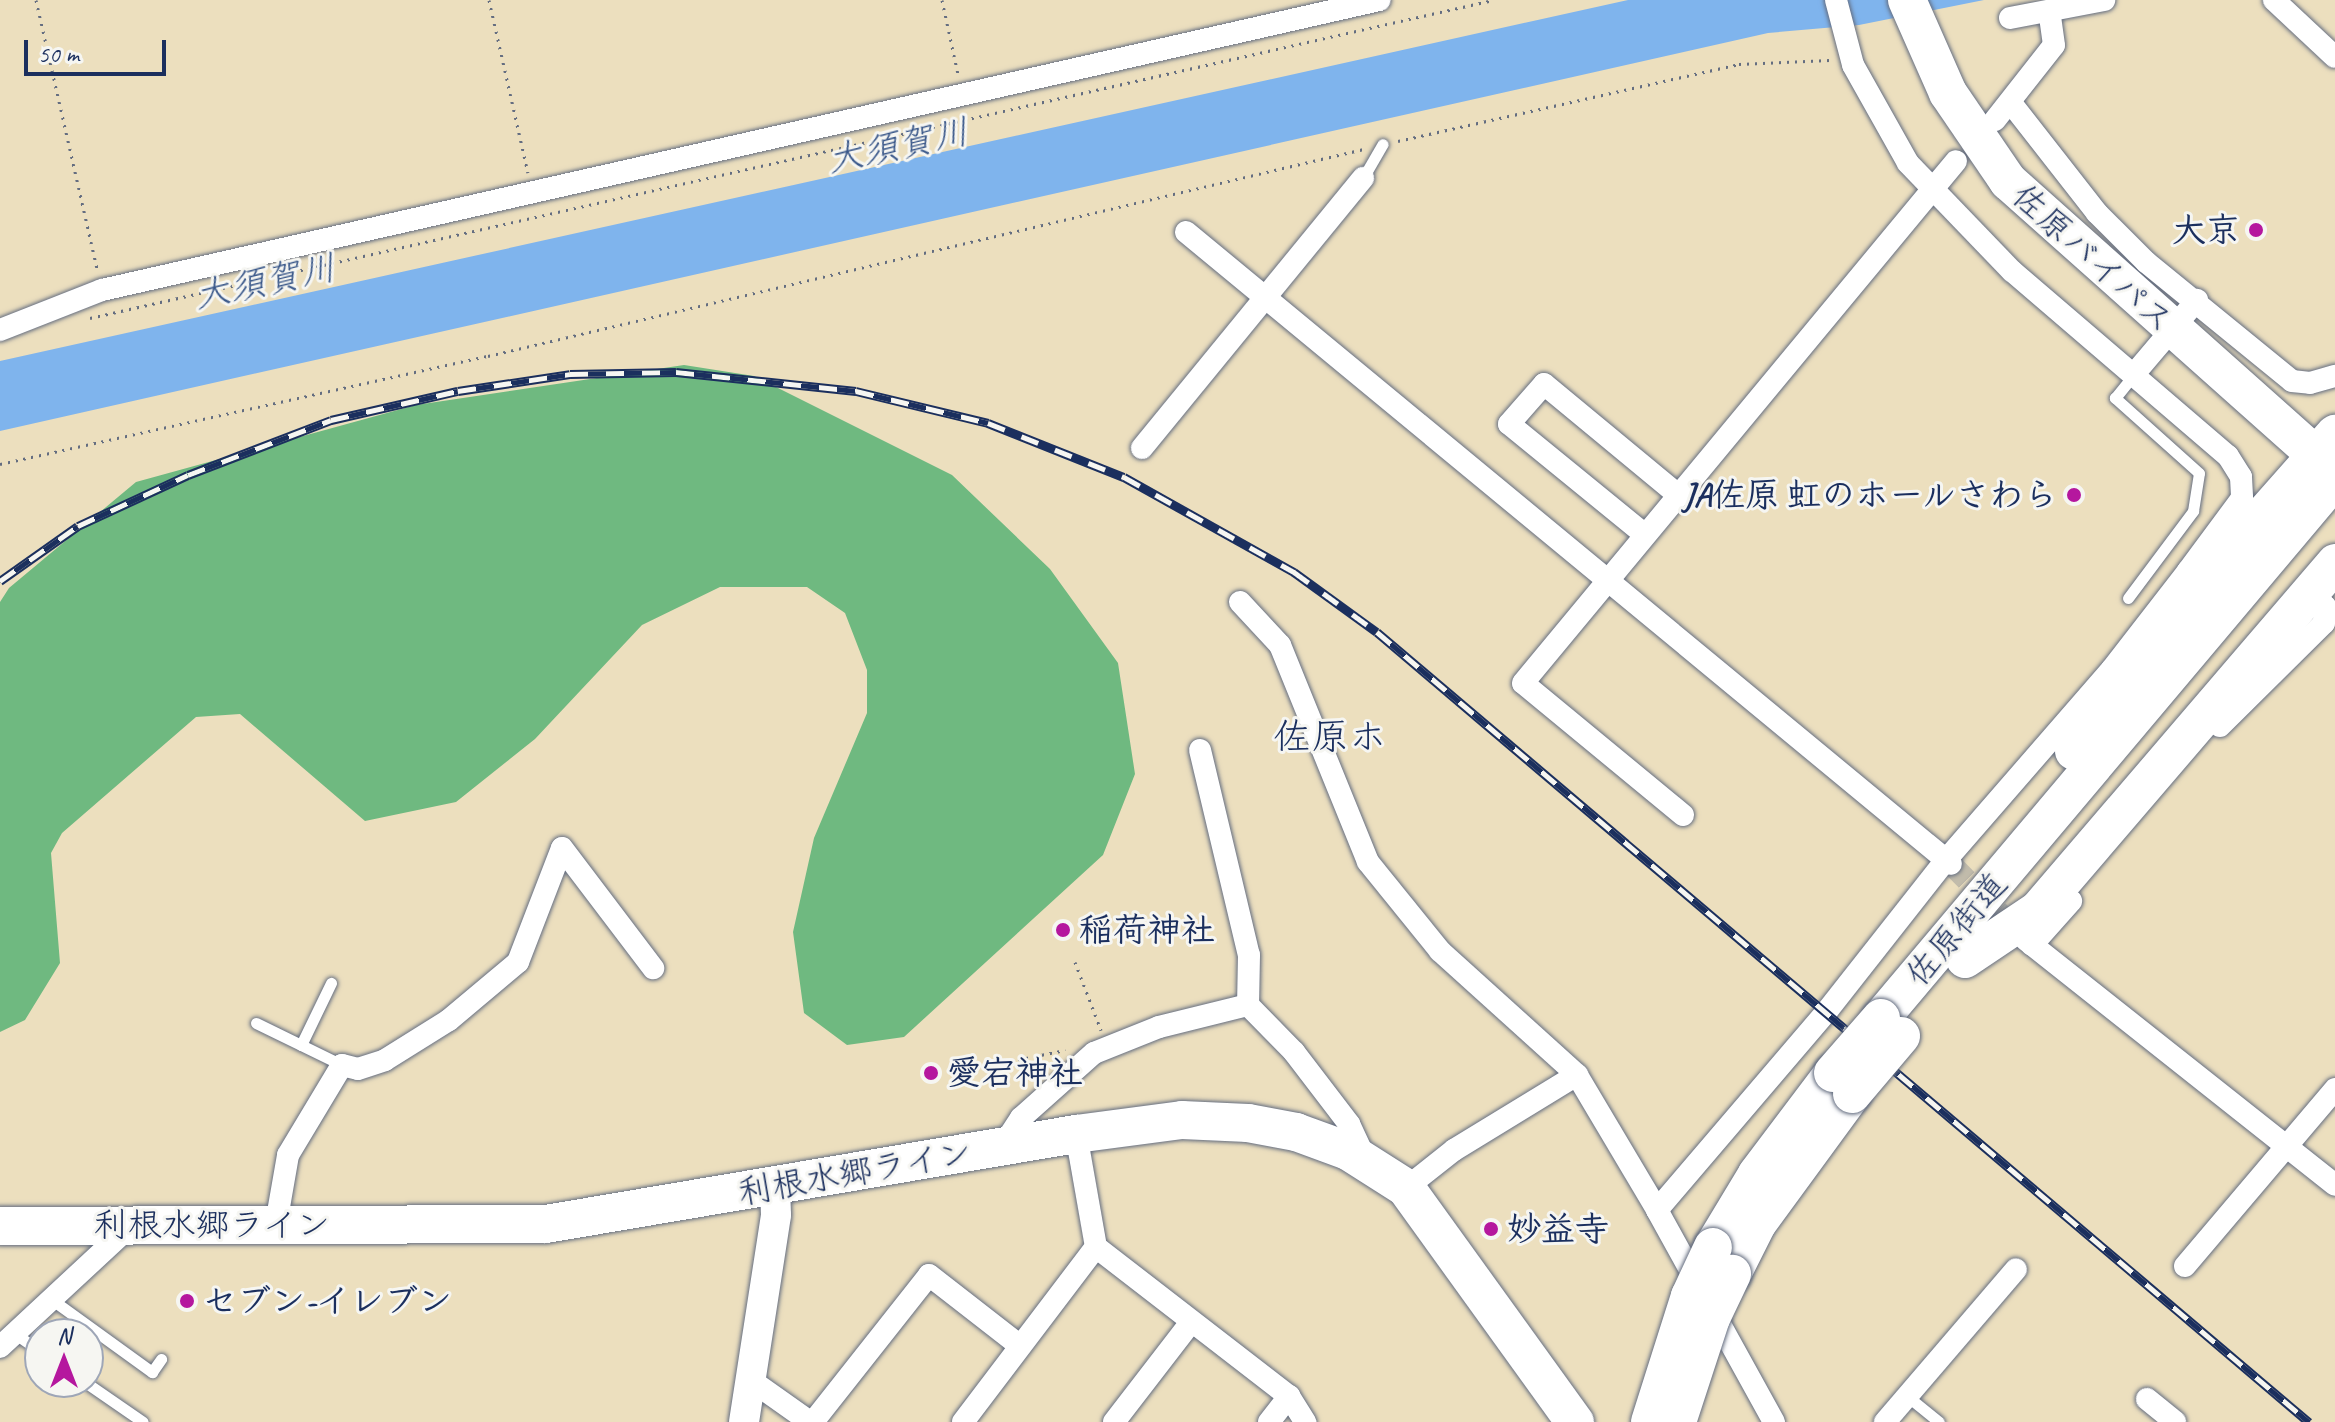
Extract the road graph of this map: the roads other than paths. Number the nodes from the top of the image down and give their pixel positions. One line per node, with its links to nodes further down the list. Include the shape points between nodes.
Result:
1 (1379, 0): 19 (street, via 102,290)
2 (1836, 0): 14 (street, via 1850,59 1901,151)
3 (2104, 0): 5 (street)
4 (2274, 0): 8 (street)
5 (2049, 11): 7 (street); 9 (street, via 2054,45)
6 (1913, 16): 18 (highway, 佐原バイパス, via 1968,127 2008,181)
7 (2010, 18)
8 (2335, 57)
9 (2011, 103): 10 (street); 17 (street, via 2097,213 2146,262)
10 (1995, 120)
11 (1383, 144): 13 (lane)
12 (1956, 161): 14 (street)
13 (1363, 178): 16 (street)
14 (1932, 189): 20 (street, via 2012,271); 24 (street)
15 (1186, 232): 16 (street)
16 (1265, 298): 22 (street); 28 (street)
17 (2197, 300): 18 (street); 21 (street, via 2292,381 2310,383)
18 (2172, 329): 20 (street); 23 (highway, 佐原バイパス)
19 (0, 330)
20 (2135, 373): 27 (street, via 2228,456 2241,477 2242,498); 30 (lane, via 2115,398 2199,473 2193,511)
21 (2335, 376)
22 (1142, 448)
23 (2331, 460): 25 (highway, 佐原街道); 27 (highway)
24 (1677, 494): 26 (street); 26 (street, via 1544,384 1509,424)
25 (2325, 532): 29 (highway); 35 (highway, 佐原街道)
26 (1644, 534): 28 (street)
27 (2196, 577): 34 (street); 35 (highway, via 1984,867)
28 (1605, 582): 33 (street, via 1523,683); 34 (street)
29 (2310, 594): 35 (highway, via 2038,910); 45 (street, via 2325,606 2324,623 2232,711 2029,942)
30 (2128, 598)
31 (1240, 602): 42 (street, via 1280,645 1368,862 1440,951)
32 (1200, 750): 38 (street, via 1249,955)
33 (1683, 815)
34 (1949, 862): 51 (street)
35 (1958, 947): 56 (highway, 佐原街道, bridge, via 1757,1174)
36 (653, 968): 41 (street, via 562,848 518,962 449,1020 385,1060 358,1069)
37 (331, 983): 40 (lane)
38 (1248, 1005): 46 (street, via 1201,1014 1100,1049 1021,1118); 47 (street, via 1349,1124)
39 (256, 1023): 40 (lane)
40 (301, 1045): 41 (lane)
41 (342, 1065): 52 (street, via 288,1155)
42 (1577, 1075): 50 (street, via 1454,1150); 51 (street)
43 (2335, 1089): 45 (street)
44 (1076, 1134): 46 (highway, 利根水郷ライン); 47 (highway, 利根水郷ライン, via 1220,1120 1296,1132); 55 (street)
45 (2287, 1146): 48 (street); 57 (street)
46 (1002, 1147): 49 (highway, 利根水郷ライン)
47 (1366, 1159): 50 (highway, 利根水郷ライン)
48 (2335, 1185)
49 (775, 1186): 52 (highway, 利根水郷ライン, via 546,1224); 64 (street, via 776,1215)
50 (1406, 1188): 76 (highway, 利根水郷ライン)
51 (1657, 1210): 79 (street)
52 (276, 1224): 54 (highway, 利根水郷ライン)
53 (0, 1226): 54 (highway, 利根水郷ライン)
54 (130, 1226): 59 (street)
55 (1096, 1247): 60 (street); 62 (street)
56 (1722, 1261): 77 (highway, 佐原街道, bridge, via 1670,1349); 78 (highway, 佐原街道, bridge, via 1711,1318)
57 (2185, 1266)
58 (2016, 1269): 67 (street)
59 (51, 1299): 61 (street); 63 (lane, via 152,1372)
60 (1191, 1322): 66 (street); 73 (street)
61 (7, 1340)
62 (1019, 1345): 71 (street, via 929,1275); 72 (street)
63 (161, 1359)
64 (752, 1381): 70 (street); 71 (street)
65 (104, 1395): 69 (lane)
66 (1289, 1396): 74 (street); 75 (street)
67 (1907, 1396): 80 (street); 81 (lane)
68 (2147, 1399): 82 (street)
69 (143, 1422)
70 (744, 1422)
71 (812, 1422)
72 (963, 1422)
73 (1114, 1422)
74 (1269, 1422)
75 (1305, 1422)
76 (1575, 1422)
77 (1650, 1422)
78 (1677, 1422)
79 (1774, 1422)
80 (1885, 1422)
81 (1939, 1422)
82 (2175, 1422)

